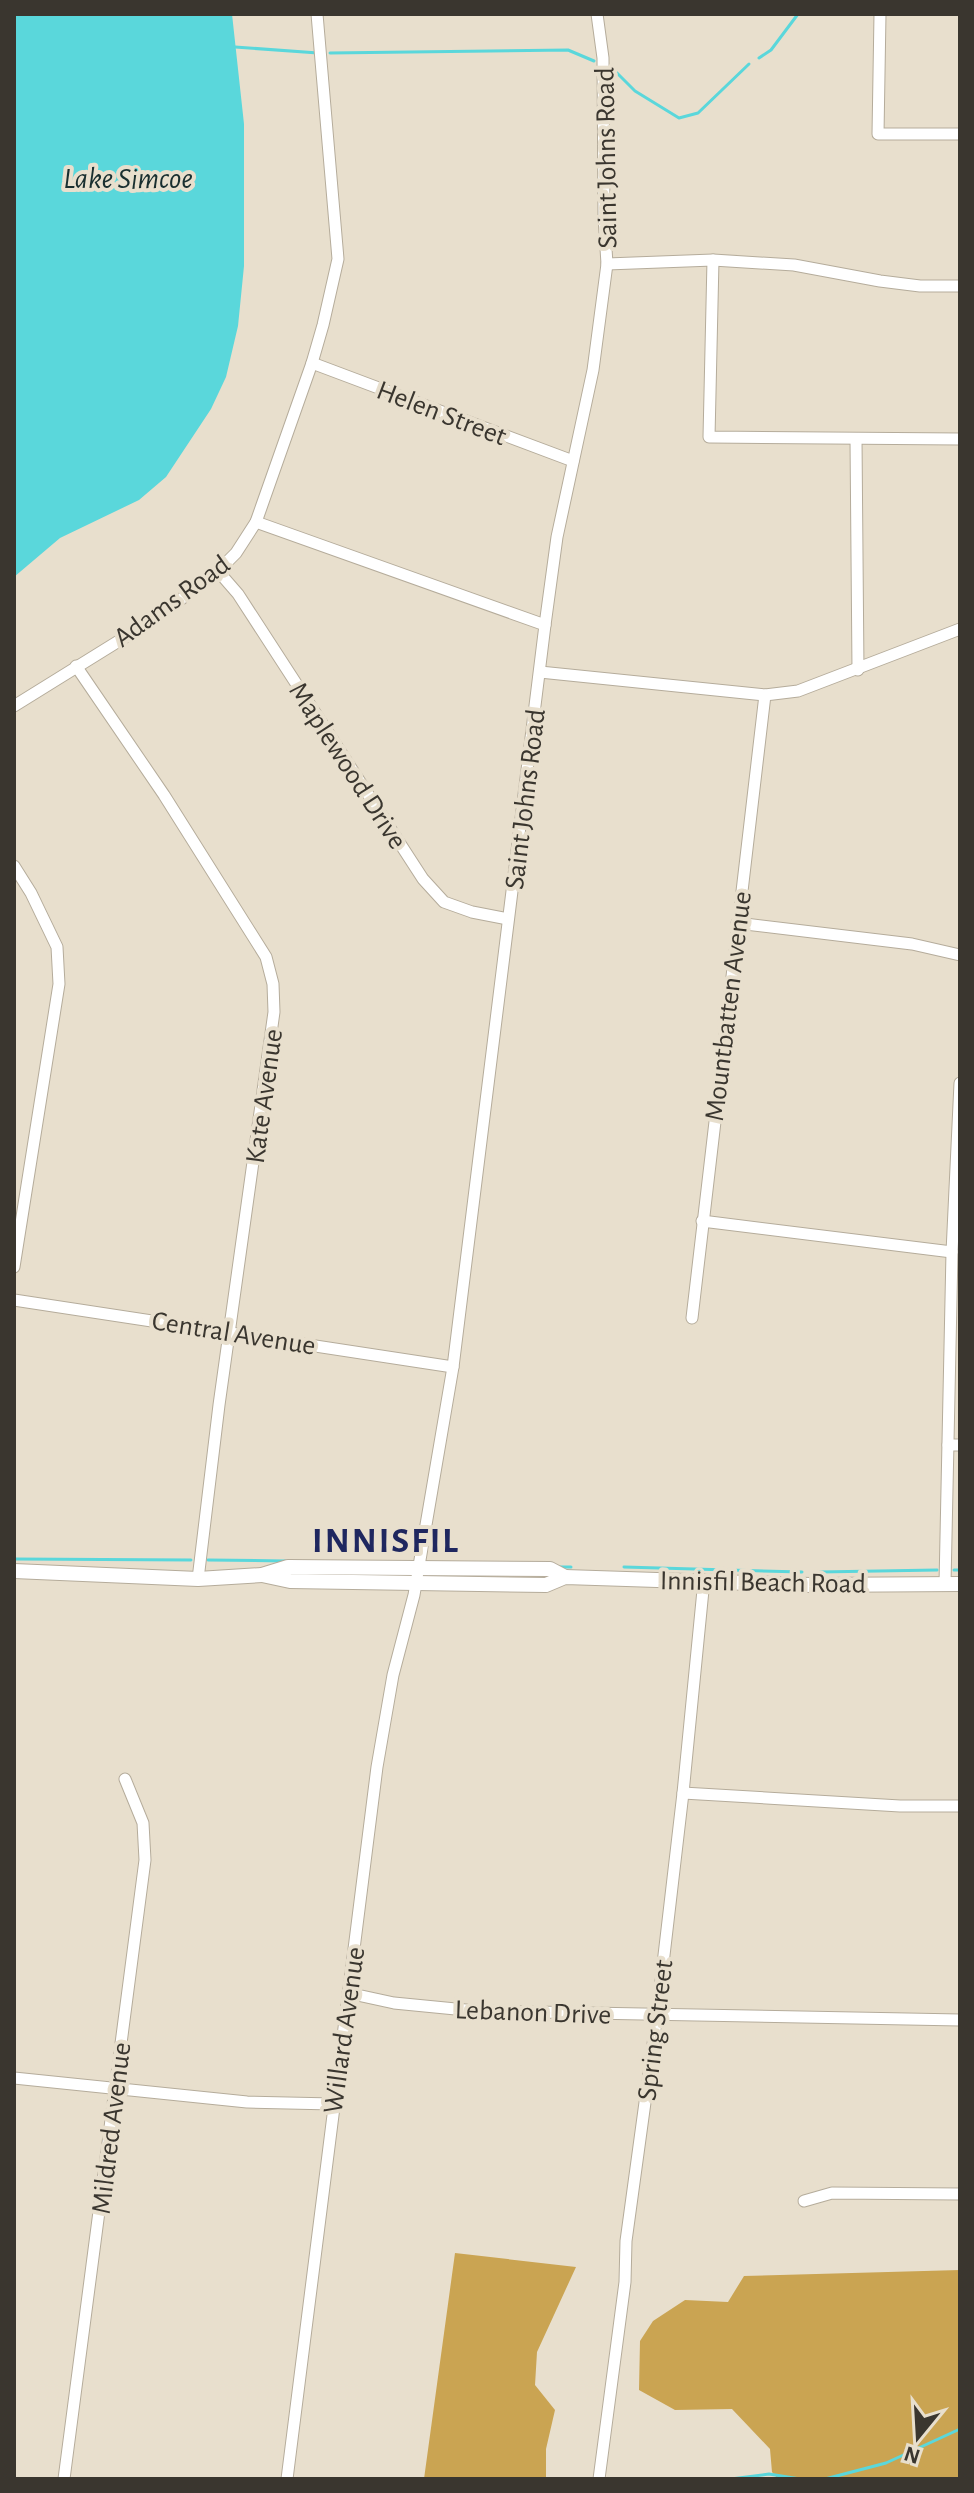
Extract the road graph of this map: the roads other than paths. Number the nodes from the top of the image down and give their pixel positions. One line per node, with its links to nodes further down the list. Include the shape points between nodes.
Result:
1 (317, 14): 8 (street, Adams Road, via 338,259)
2 (597, 14): 6 (street, Saint Johns Road, via 603,58)
3 (880, 14): 4 (street, via 878,134)
4 (960, 134)
5 (713, 260): 6 (street); 7 (street, via 794,265 920,286); 9 (street, via 709,437)
6 (607, 264): 11 (street, Saint Johns Road, via 593,370)
7 (960, 286)
8 (312, 363): 11 (street, Helen Street); 12 (street, Adams Road)
9 (856, 439): 10 (street); 17 (street)
10 (960, 439)
11 (573, 461): 14 (street, Saint Johns Road)
12 (256, 522): 13 (street, Adams Road); 14 (street)
13 (218, 571): 16 (street, Adams Road, via 159,616); 22 (street, Maplewood Drive, via 423,879 444,902)
14 (545, 625): 18 (street, Saint Johns Road)
15 (960, 629): 17 (street)
16 (76, 666): 20 (street, Adams Road); 31 (street, Kate Avenue, via 266,957 273,984 274,1012)
17 (858, 670): 19 (street, via 798,691)
18 (540, 672): 19 (street); 22 (street, Saint Johns Road)
19 (765, 695): 23 (street, Mountbatten Avenue)
20 (14, 706)
21 (14, 866): 28 (street, via 57,947 59,984)
22 (508, 919): 32 (street, Saint Johns Road)
23 (737, 923): 24 (street, via 912,944); 26 (street, Mountbatten Avenue)
24 (960, 955)
25 (960, 1083): 27 (street)
26 (702, 1221): 27 (street); 30 (street, Mountbatten Avenue)
27 (952, 1252): 33 (street)
28 (14, 1267)
29 (14, 1300): 31 (street, Central Avenue)
30 (692, 1318)
31 (230, 1331): 32 (street, Central Avenue); 36 (street, Kate Avenue)
32 (453, 1367): 35 (street, Saint Johns Road)
33 (954, 1445): 38 (street)
34 (14, 1571): 36 (main road, Innisfil Beach Road)
35 (417, 1576): 36 (main road, Innisfil Beach Road, via 288,1567 262,1575); 37 (main road, Innisfil Beach Road, via 550,1569 565,1577); 42 (street, Willard Avenue, via 377,1767)
36 (198, 1579)
37 (704, 1580): 38 (main road, Innisfil Beach Road); 40 (street, Spring Street)
38 (953, 1584)
39 (125, 1779): 46 (street, Mildred Avenue, via 143,1823 145,1860)
40 (683, 1793): 41 (street); 43 (street, Spring Street)
41 (960, 1806)
42 (348, 1993): 43 (street, Lebanon Drive, via 476,2011); 47 (street, Willard Avenue)
43 (657, 2015): 44 (street, Lebanon Drive); 52 (street, Spring Street)
44 (960, 2020)
45 (14, 2078): 46 (street)
46 (115, 2089): 47 (street); 50 (street, Mildred Avenue)
47 (333, 2104): 51 (street, Willard Avenue)
48 (960, 2194): 49 (street, via 832,2193)
49 (804, 2201)
50 (64, 2479)
51 (287, 2479)
52 (599, 2479)

